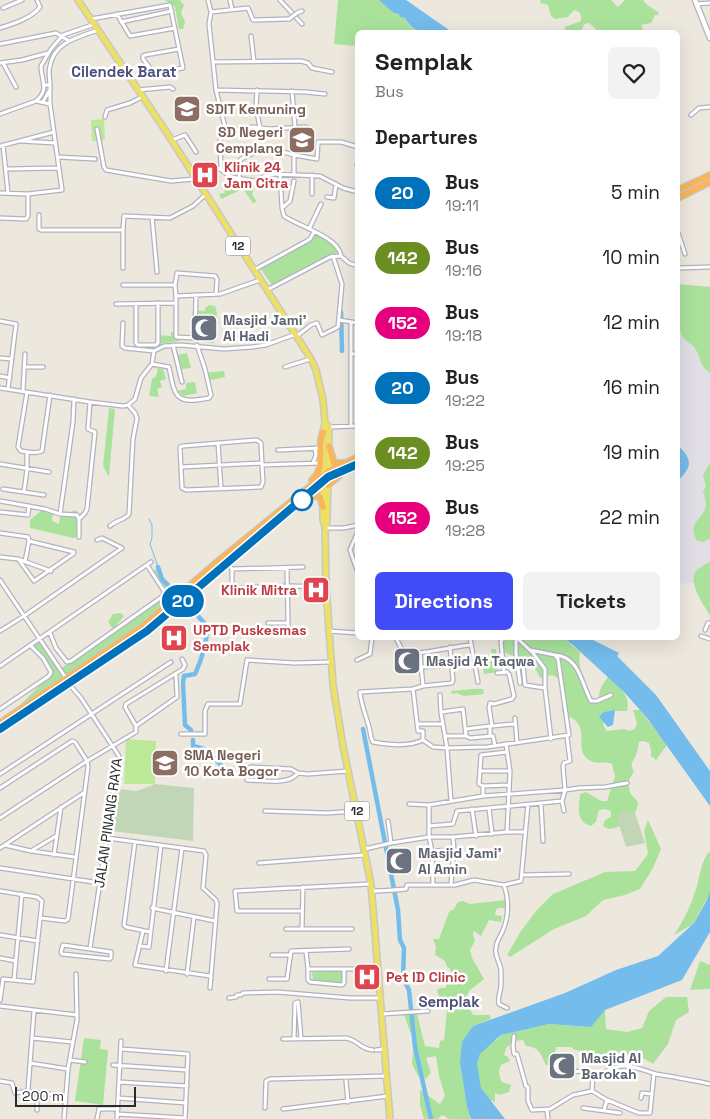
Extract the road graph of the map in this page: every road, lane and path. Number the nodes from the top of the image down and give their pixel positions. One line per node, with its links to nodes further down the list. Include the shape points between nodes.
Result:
1 (22, 0): 10 (street)
2 (37, 0): 19 (street, via 40,7 36,11)
3 (78, 0): 17 (main road, 12)
4 (208, 0): 14 (street)
5 (230, 0): 11 (street)
6 (280, 0): 18 (street)
7 (696, 2): 8 (street); 25 (street)
8 (704, 2): 9 (street)
9 (710, 3)
10 (3, 8)
11 (232, 9): 13 (street, bridge, via 249,9 253,20 289,19); 14 (street)
12 (172, 11): 15 (street, via 169,5); 16 (street); 20 (street)
13 (302, 11)
14 (211, 12): 30 (street)
15 (117, 14): 16 (street); 17 (street)
16 (121, 22): 20 (street, via 132,36)
17 (95, 24): 21 (street); 22 (street); 40 (main road, 12)
18 (302, 24)
19 (0, 28)
20 (175, 28): 28 (street)
21 (84, 29): 22 (street); 23 (street)
22 (86, 34): 26 (street)
23 (63, 35): 26 (street); 27 (street, via 56,33); 29 (street)
24 (251, 36): 31 (street)
25 (710, 38)
26 (69, 40): 34 (street, via 58,49)
27 (0, 44)
28 (179, 49): 28 (street, via 145,55 143,59 154,73 183,68)
29 (48, 53): 32 (street); 33 (street)
30 (213, 62): 31 (street); 41 (street)
31 (254, 62): 35 (street, via 301,61 308,62 312,68)
32 (1, 63): 38 (street)
33 (41, 66): 34 (street); 36 (street)
34 (49, 66): 37 (street)
35 (332, 72)
36 (45, 85): 37 (street); 46 (street)
37 (50, 85): 47 (street); 48 (street)
38 (16, 87)
39 (173, 89): 40 (street)
40 (138, 90): 45 (main road, 12)
41 (216, 90): 42 (street); 57 (street)
42 (257, 90): 43 (street); 56 (street)
43 (292, 92): 44 (street); 53 (street)
44 (326, 94)
45 (142, 97): 52 (street, via 108,109); 60 (main road, 12)
46 (36, 101): 47 (street); 50 (street)
47 (43, 102): 48 (street)
48 (50, 104): 58 (street)
49 (710, 107): 51 (street, via 699,108)
50 (0, 114)
51 (691, 115)
52 (105, 118)
53 (295, 127): 54 (street); 56 (street)
54 (306, 127)
55 (97, 128): 75 (street, via 106,170 171,181)
56 (260, 128): 57 (street)
57 (226, 131): 70 (street, via 220,140)
58 (54, 132): 59 (street); 61 (street)
59 (17, 141): 61 (street); 62 (street)
60 (172, 141): 64 (street, via 185,135); 75 (main road, 12)
61 (55, 143): 66 (street)
62 (2, 145): 69 (street)
63 (355, 146): 65 (street, via 341,142 318,142 317,159)
64 (196, 152)
65 (294, 155): 71 (street); 76 (street, via 272,150 246,156 240,160)
66 (58, 158): 67 (street); 68 (street)
67 (95, 158)
68 (58, 168): 69 (street); 84 (street, via 62,190)
69 (7, 169): 83 (street)
70 (220, 169): 75 (street, via 200,172); 76 (street)
71 (294, 173): 72 (street); 74 (street)
72 (280, 174): 76 (street, via 254,181); 90 (street)
73 (710, 174): 80 (highway)
74 (312, 175): 79 (street, via 322,176); 85 (street)
75 (194, 177): 86 (main road, 12)
76 (239, 179)
77 (294, 180): 90 (street, via 290,201)
78 (710, 182): 88 (highway)
79 (336, 184): 81 (street); 87 (street, via 334,198)
80 (680, 189)
81 (355, 191)
82 (0, 193): 83 (street)
83 (8, 193): 84 (street)
84 (28, 194): 93 (street, via 28,218)
85 (312, 194)
86 (205, 195): 92 (street, via 173,216); 105 (main road, 12)
87 (327, 197)
88 (680, 197)
89 (321, 204): 94 (street)
90 (282, 208): 94 (street, via 284,216)
91 (39, 215): 95 (street, via 41,230)
92 (152, 217): 95 (street, via 124,216); 106 (street)
93 (0, 218)
94 (308, 229): 96 (street)
95 (122, 230): 103 (street)
96 (314, 232): 100 (street, via 329,239); 105 (street, via 310,239)
97 (680, 239): 98 (street)
98 (685, 254)
99 (333, 256): 100 (street); 110 (street); 118 (street, via 342,284 338,313)
100 (341, 256): 101 (street)
101 (355, 265)
102 (710, 266): 104 (street)
103 (123, 268)
104 (680, 268)
105 (254, 270): 107 (main road, 12)
106 (156, 272)
107 (260, 280): 110 (main road, 12); 111 (street)
108 (175, 285): 109 (street); 111 (street, via 176,273 215,276); 113 (street)
109 (123, 286)
110 (267, 290): 123 (main road, 12)
111 (216, 294): 112 (street)
112 (196, 295): 113 (street); 115 (street, via 195,338 176,337)
113 (176, 296): 115 (street)
114 (158, 303): 115 (street); 117 (street); 117 (street, via 156,345 136,343)
115 (176, 303)
116 (116, 304): 117 (street)
117 (136, 304)
118 (341, 320): 120 (street); 123 (street, via 338,327 323,335 318,323)
119 (0, 321): 131 (street, via 16,324)
120 (351, 322): 122 (street); 128 (street)
121 (123, 323): 126 (street, via 122,346)
122 (355, 323)
123 (296, 335): 125 (street, via 252,347 224,349); 132 (main road, 12)
124 (173, 345): 125 (street); 126 (street); 139 (street)
125 (197, 345): 133 (street, via 211,395 209,398 191,401 178,396 172,387 169,367)
126 (154, 351): 133 (street)
127 (25, 354): 134 (street)
128 (351, 354): 129 (street); 147 (street)
129 (355, 354)
130 (0, 358): 131 (street)
131 (12, 359): 138 (street)
132 (311, 359): 136 (street); 149 (main road, 12, via 323,400)
133 (152, 364): 146 (street, via 141,378 135,399)
134 (24, 367): 135 (street); 142 (street)
135 (44, 367)
136 (285, 367)
137 (0, 376): 138 (street)
138 (10, 378): 141 (street)
139 (182, 382)
140 (0, 389): 141 (street)
141 (8, 389): 142 (street)
142 (25, 391): 143 (street); 154 (street, via 18,447 20,451)
143 (50, 395): 144 (street); 154 (street, via 42,451)
144 (74, 399): 145 (street); 177 (street)
145 (90, 402): 146 (street); 178 (street, via 88,427 95,432 93,458 87,509)
146 (128, 405): 179 (street, via 136,412 137,418 129,514)
147 (350, 426): 148 (street); 149 (street)
148 (355, 426)
149 (325, 427): 151 (main road, 12); 152 (highway); 156 (main road, 12)
150 (218, 443): 159 (street, via 260,441); 161 (street); 163 (street, via 181,446)
151 (329, 446): 157 (highway, via 334,462); 166 (main road, 12)
152 (317, 448): 153 (street); 156 (highway); 160 (street)
153 (278, 450)
154 (27, 452): 164 (street)
155 (355, 459): 157 (highway)
156 (322, 463): 160 (street); 166 (main road, 12); 173 (highway, via 317,476)
157 (347, 463): 166 (highway)
158 (0, 464): 164 (street)
159 (262, 464): 160 (street); 161 (street); 167 (street, via 261,486)
160 (313, 464)
161 (220, 466): 163 (street); 167 (street)
162 (355, 466): 166 (highway, via 336,477)
163 (181, 467): 167 (street, via 183,489)
164 (27, 469): 165 (street); 169 (street)
165 (49, 472)
166 (326, 478): 171 (highway); 173 (highway); 175 (main road, 12); 181 (main road, 12)
167 (221, 488)
168 (3, 489): 169 (street)
169 (24, 492): 170 (street)
170 (44, 495)
171 (308, 495): 175 (highway, via 320,497); 191 (highway)
172 (0, 501): 174 (street)
173 (289, 503): 201 (highway, via 217,562)
174 (29, 506): 176 (street, via 28,515); 177 (street)
175 (323, 507): 181 (main road, 12)
176 (0, 512)
177 (60, 514): 178 (street, via 77,515)
178 (79, 519): 183 (street)
179 (110, 526)
180 (355, 526): 181 (street)
181 (325, 527): 200 (main road, 12)
182 (0, 533): 186 (street, via 28,537)
183 (79, 537)
184 (355, 538): 192 (street, via 350,550)
185 (97, 540): 202 (street, via 102,538 122,548)
186 (29, 541): 189 (street); 197 (street, via 74,552)
187 (0, 557): 188 (street)
188 (19, 560): 189 (street); 197 (street, via 33,581)
189 (25, 562): 197 (street)
190 (152, 562): 193 (street)
191 (227, 562): 196 (street); 201 (highway)
192 (355, 564)
193 (147, 565): 211 (street); 211 (street, via 164,591 163,596 71,661 67,662 56,648)
194 (303, 567): 195 (street)
195 (287, 568): 196 (street); 199 (street)
196 (232, 569): 199 (street, via 232,588)
197 (51, 571)
198 (0, 580): 202 (street, JALAN PINANG RAYA)
199 (287, 587): 200 (street); 204 (street)
200 (326, 587): 209 (main road, 12)
201 (173, 606): 238 (highway, via 147,631)
202 (24, 616): 207 (street); 214 (street, JALAN PINANG RAYA)
203 (268, 623): 204 (street)
204 (288, 623): 206 (street)
205 (710, 623): 208 (street)
206 (288, 629)
207 (0, 630)
208 (705, 630)
209 (328, 631): 210 (street); 230 (main road, 12)
210 (355, 632)
211 (50, 633): 214 (street)
212 (700, 636): 213 (street)
213 (710, 639)
214 (40, 640): 222 (street); 238 (street, JALAN PINANG RAYA)
215 (372, 640): 228 (street, via 370,654)
216 (397, 640): 225 (street, via 404,654)
217 (470, 640): 221 (street)
218 (501, 640): 235 (street)
219 (517, 640): 240 (street)
220 (519, 640): 224 (street)
221 (471, 645): 223 (street); 239 (street)
222 (31, 646): 233 (street); 246 (street, via 43,658 51,672 49,676)
223 (450, 647): 225 (street); 231 (street)
224 (530, 650): 226 (street); 242 (street, via 545,669)
225 (420, 654): 234 (street)
226 (554, 655): 245 (street, via 573,662 591,701); 262 (street, via 559,663 570,734)
227 (182, 659): 237 (street, via 184,670)
228 (357, 660)
229 (171, 662): 248 (street)
230 (331, 662): 258 (street, via 247,660 240,704 208,704 205,734); 274 (main road, 12)
231 (451, 665): 234 (street); 241 (street, via 452,683)
232 (523, 665): 242 (street, via 525,685)
233 (0, 666)
234 (422, 667): 241 (street)
235 (504, 673): 236 (street); 255 (street, via 511,676 514,698 490,703)
236 (497, 674)
237 (176, 675): 254 (street, via 177,697); 254 (street, via 126,704)
238 (67, 681): 248 (street, JALAN PINANG RAYA); 250 (highway); 257 (highway)
239 (478, 682)
240 (520, 683)
241 (423, 686): 243 (street)
242 (545, 688): 263 (street)
243 (414, 689): 251 (street); 264 (street, via 360,692 361,702 373,742 412,744)
244 (440, 695): 247 (street)
245 (610, 695)
246 (0, 708)
247 (442, 712): 252 (street); 256 (street, via 463,710)
248 (91, 714): 267 (street, JALAN PINANG RAYA); 278 (street)
249 (515, 718): 253 (street)
250 (0, 724)
251 (417, 724): 252 (street); 264 (street, via 418,731 423,731)
252 (443, 724): 259 (street)
253 (514, 724): 255 (street); 265 (street)
254 (136, 726): 267 (street, via 136,732)
255 (491, 726): 256 (street); 261 (street)
256 (466, 728): 260 (street)
257 (0, 729)
258 (181, 734)
259 (446, 736): 260 (street); 270 (street)
260 (466, 736): 261 (street)
261 (490, 736): 268 (street, via 493,736)
262 (567, 737): 263 (street); 283 (street, via 570,761 563,766)
263 (551, 739): 265 (street)
264 (423, 740): 270 (street, via 433,747)
265 (517, 743): 266 (street)
266 (506, 744): 268 (street); 271 (street)
267 (113, 745): 273 (street); 310 (street, JALAN PINANG RAYA, via 119,756)
268 (495, 746): 269 (street)
269 (487, 747): 270 (street); 272 (street)
270 (447, 748): 287 (street)
271 (507, 752): 272 (street); 276 (street)
272 (488, 754): 275 (street, via 480,755)
273 (87, 761): 282 (street, via 72,741); 284 (street); 300 (street)
274 (348, 771): 277 (street); 298 (main road, 12)
275 (480, 771): 276 (street); 281 (street, via 479,784)
276 (510, 771): 280 (street)
277 (298, 773): 277 (street, via 288,780 247,780 251,767 291,769)
278 (0, 774)
279 (627, 783): 283 (street)
280 (510, 785): 281 (street); 285 (street)
281 (483, 786): 286 (street)
282 (0, 788)
283 (565, 790): 285 (street); 288 (street)
284 (85, 792): 294 (street); 323 (street)
285 (508, 795): 286 (street); 293 (street)
286 (483, 796): 287 (street)
287 (451, 801): 292 (street)
288 (562, 801): 291 (street); 299 (street)
289 (409, 804): 292 (street)
290 (528, 804): 291 (street); 293 (street); 304 (street)
291 (541, 804): 311 (street)
292 (429, 805): 302 (street)
293 (508, 805): 295 (street); 303 (street)
294 (61, 807): 306 (street); 314 (street)
295 (489, 808): 296 (street); 305 (street)
296 (472, 809): 302 (street, via 456,811 452,825); 307 (street)
297 (265, 811): 298 (street)
298 (357, 811): 321 (main road, 12)
299 (564, 811)
300 (0, 818)
301 (388, 821): 313 (street)
302 (429, 826): 308 (street)
303 (507, 832): 304 (street); 305 (street)
304 (524, 832): 327 (street)
305 (492, 834): 307 (street)
306 (56, 836): 319 (street); 322 (street)
307 (476, 836): 309 (street)
308 (429, 837): 309 (street); 313 (street); 320 (street)
309 (453, 837): 318 (street)
310 (107, 838): 312 (street); 329 (street, JALAN PINANG RAYA)
311 (543, 841)
312 (135, 842): 315 (street); 347 (street, via 124,925)
313 (390, 843): 321 (street)
314 (5, 846): 316 (street); 319 (street)
315 (161, 846): 317 (street); 338 (street)
316 (0, 848)
317 (182, 848): 340 (street); 343 (street, via 199,849 206,855 203,888 216,900)
318 (454, 850): 320 (street); 332 (street)
319 (31, 851): 322 (street)
320 (432, 851): 331 (street)
321 (366, 852): 324 (street); 330 (main road, 12)
322 (54, 855): 323 (street)
323 (75, 857): 328 (street)
324 (259, 863)
325 (0, 868): 328 (street)
326 (570, 874): 327 (street)
327 (522, 875): 333 (street, via 521,882)
328 (72, 880): 329 (street); 342 (street, via 67,920)
329 (100, 883): 353 (street, JALAN PINANG RAYA)
330 (371, 884): 334 (street); 336 (main road, 12)
331 (433, 884): 332 (street); 336 (street, via 409,884 406,889)
332 (451, 884): 333 (street, via 482,880)
333 (504, 885): 374 (street, via 508,911 495,949 501,969 499,1004)
334 (303, 887): 339 (street); 339 (street, via 237,890 235,893 238,911)
335 (0, 891): 337 (street)
336 (372, 891): 362 (main road, 12)
337 (22, 894): 342 (street, via 41,899); 350 (street)
338 (152, 908): 340 (street); 348 (street)
339 (302, 911): 345 (street)
340 (174, 913): 341 (street); 363 (street)
341 (194, 917): 343 (street); 365 (street)
342 (41, 918): 351 (street)
343 (215, 922): 366 (street)
344 (286, 929): 345 (street)
345 (302, 929): 346 (street)
346 (352, 929)
347 (143, 931): 348 (street); 352 (street)
348 (150, 932): 352 (street, via 149,947)
349 (0, 935): 350 (street)
350 (18, 938): 351 (street); 359 (street)
351 (38, 941): 368 (street, via 33,982)
352 (140, 946): 363 (street, via 135,965)
353 (90, 948): 353 (street, via 112,952 112,958 80,957 61,952 63,945)
354 (349, 949): 355 (street)
355 (306, 951): 357 (street, via 291,951); 360 (street)
356 (272, 955): 357 (street)
357 (289, 955): 367 (street, via 287,981)
358 (0, 958): 359 (street)
359 (16, 961): 368 (street)
360 (308, 969): 361 (street); 361 (street, via 310,982 342,985)
361 (344, 969): 362 (street)
362 (378, 969): 371 (main road, 12)
363 (166, 971): 365 (street)
364 (76, 974): 378 (street)
365 (187, 974): 366 (street)
366 (210, 976): 369 (street)
367 (269, 979)
368 (14, 980): 372 (street, via 2,980)
369 (210, 988)
370 (229, 998): 371 (street, via 243,993 277,992)
371 (381, 998): 377 (main road, 12)
372 (0, 1000)
373 (0, 1006): 375 (street)
374 (507, 1008)
375 (34, 1010): 378 (street); 380 (street)
376 (428, 1011): 377 (street)
377 (382, 1014): 387 (main road, 12)
378 (77, 1016): 385 (street)
379 (514, 1036): 420 (street, via 514,1054 517,1054 528,1088 530,1107)
380 (32, 1038): 385 (street); 390 (street)
381 (301, 1038): 383 (street); 383 (street, via 297,1001); 387 (street, via 350,1039 361,1047)
382 (282, 1039): 383 (street)
383 (294, 1039)
384 (121, 1041): 386 (street)
385 (72, 1042): 388 (street)
386 (121, 1049): 392 (street); 394 (street, via 187,1054)
387 (385, 1049): 398 (main road, 12)
388 (70, 1060): 389 (street); 393 (street)
389 (85, 1062)
390 (30, 1063): 393 (street); 404 (street)
391 (113, 1065): 392 (street)
392 (120, 1066): 394 (street); 401 (street)
393 (68, 1069): 408 (street)
394 (187, 1070): 403 (street)
395 (567, 1072): 397 (street, via 584,1071 585,1075)
396 (654, 1073): 397 (street, via 623,1066); 402 (street); 407 (street)
397 (593, 1075): 405 (street)
398 (387, 1076): 409 (main road, 12); 415 (street, via 270,1078 266,1081)
399 (0, 1081): 404 (street, via 12,1084 15,1093)
400 (346, 1081): 413 (street)
401 (119, 1082): 403 (street); 410 (street)
402 (710, 1084)
403 (187, 1086): 414 (street)
404 (29, 1091): 406 (street)
405 (592, 1091): 412 (street); 420 (street, via 573,1095)
406 (42, 1093): 408 (street); 419 (street, via 37,1101)
407 (652, 1094): 411 (street, via 642,1093); 412 (street, via 651,1115)
408 (65, 1096): 424 (street)
409 (389, 1096): 413 (street); 427 (main road, 12)
410 (118, 1098): 414 (street); 417 (street)
411 (641, 1098)
412 (607, 1100): 421 (street)
413 (348, 1102): 418 (street)
414 (186, 1103): 426 (street)
415 (266, 1108)
416 (584, 1108): 421 (street)
417 (118, 1109): 423 (street); 425 (street, via 99,1109)
418 (284, 1109)
419 (37, 1110)
420 (547, 1110): 428 (street)
421 (604, 1110): 422 (street)
422 (620, 1113)
423 (117, 1117): 426 (street)
424 (64, 1119)
425 (97, 1119)
426 (185, 1119)
427 (390, 1119)
428 (548, 1119)

